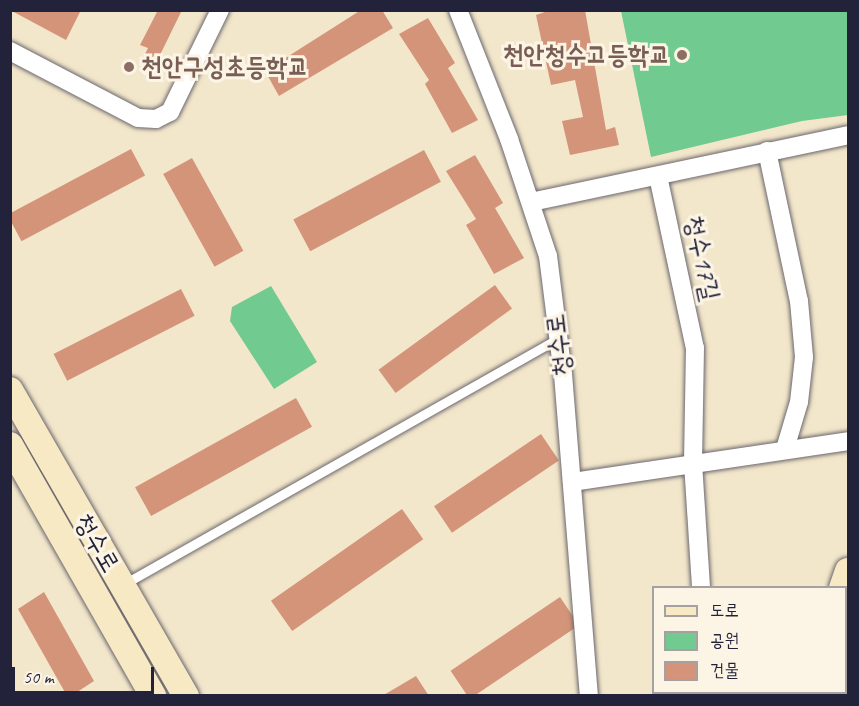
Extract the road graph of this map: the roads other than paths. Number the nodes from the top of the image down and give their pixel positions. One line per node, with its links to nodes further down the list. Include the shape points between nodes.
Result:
1 (220, 10): 3 (street, via 170,112 156,119 138,118)
2 (458, 10): 7 (street, 청수로)
3 (10, 51)
4 (849, 135): 5 (street)
5 (767, 151): 6 (street); 12 (street, via 799,301 804,357 799,402)
6 (658, 176): 7 (street); 13 (street, 청수17길, via 695,348)
7 (531, 202): 8 (street, 청수로, via 548,256)
8 (559, 338): 14 (street, 청수로); 18 (lane)
9 (10, 390): 18 (street, 청수로)
10 (849, 441): 12 (street)
11 (10, 445): 18 (street, 청수로)
12 (785, 449): 13 (street)
13 (693, 463): 14 (street); 16 (street, 청수17길)
14 (572, 482): 21 (street, 청수로)
15 (849, 571): 17 (street)
16 (701, 586)
17 (843, 586)
18 (110, 592): 19 (street, 청수로); 20 (street, 청수로)
19 (153, 696)
20 (186, 696)
21 (589, 696)

